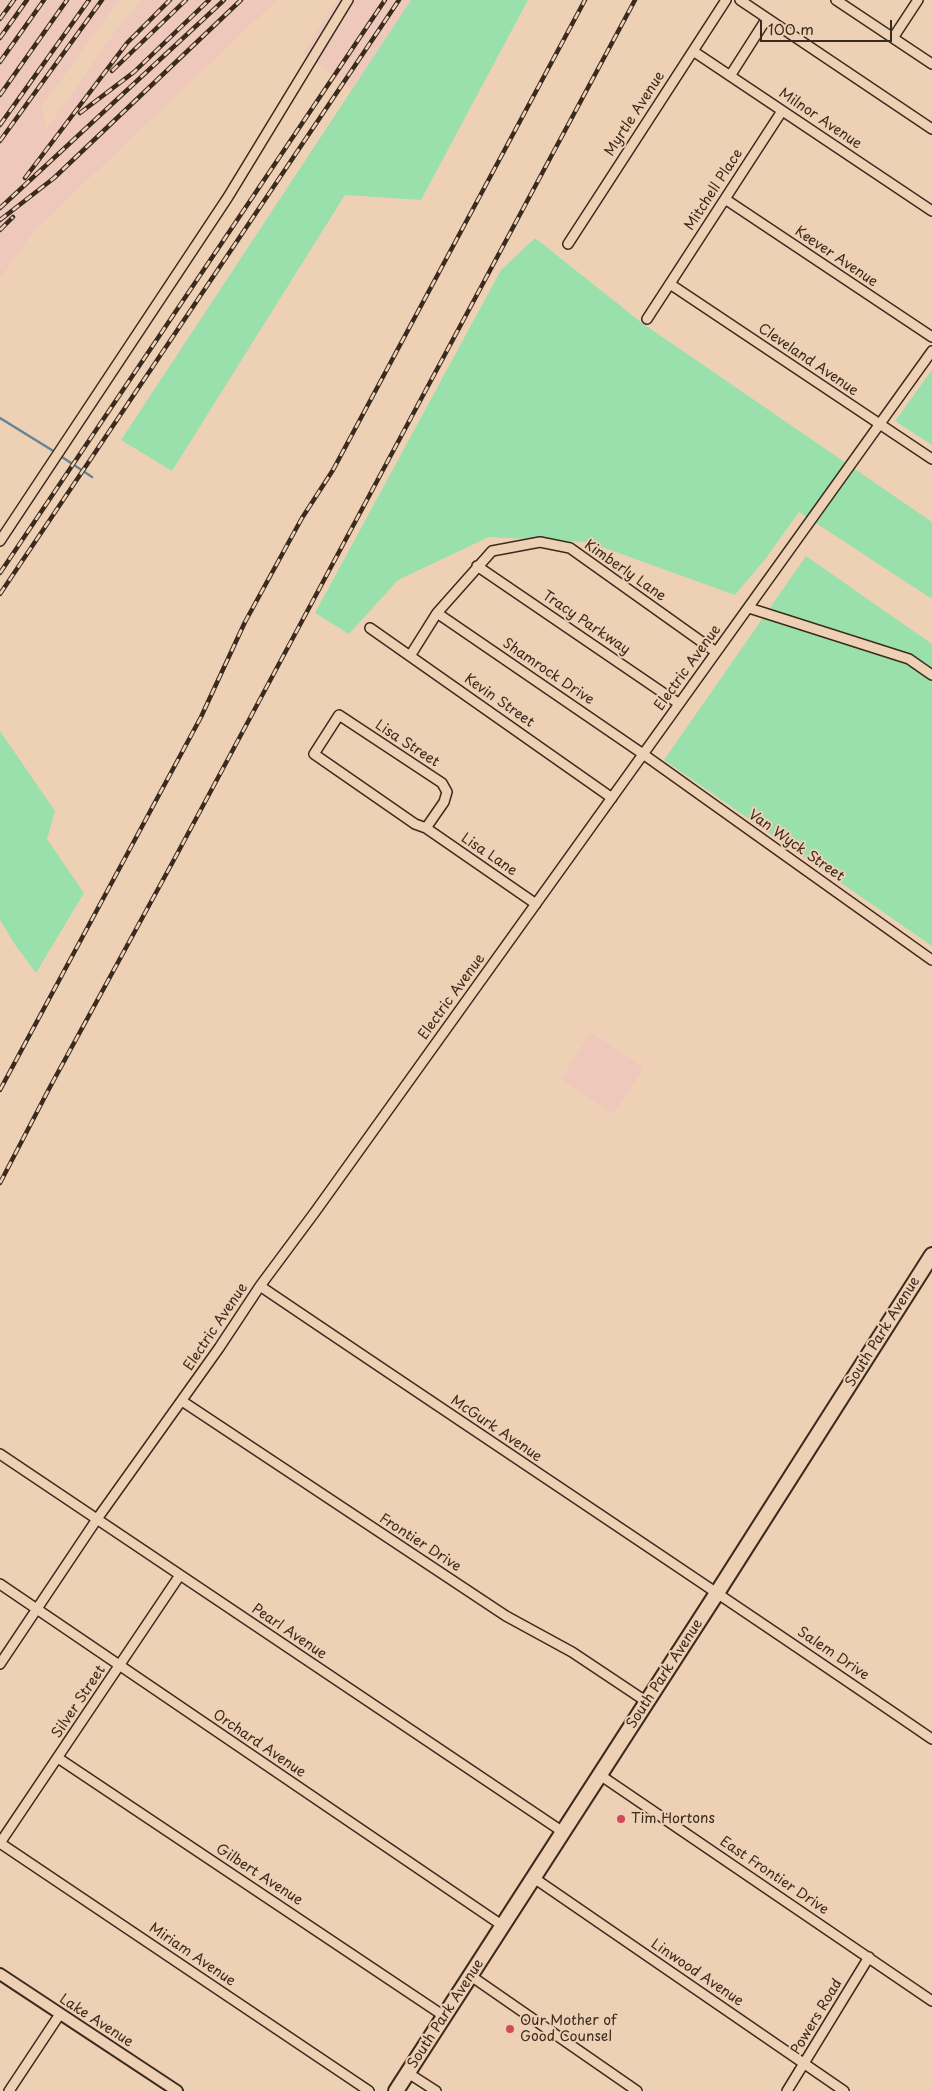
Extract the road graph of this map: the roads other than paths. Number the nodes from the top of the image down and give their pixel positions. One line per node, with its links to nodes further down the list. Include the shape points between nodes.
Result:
1 (348, 0): 22 (street, via 228,198)
2 (726, 0): 8 (street, Myrtle Avenue)
3 (740, 0): 6 (street)
4 (836, 0): 7 (street)
5 (918, 0): 7 (street)
6 (767, 18): 10 (street); 12 (street)
7 (893, 38): 9 (street)
8 (693, 51): 10 (street, Milnor Avenue); 15 (street, Myrtle Avenue)
9 (932, 64)
10 (730, 76): 11 (street, Milnor Avenue)
11 (782, 111): 13 (street, Mitchell Place); 14 (street, Milnor Avenue)
12 (932, 129)
13 (725, 199): 16 (street, Mitchell Place); 18 (street, Keever Avenue)
14 (932, 210)
15 (568, 244)
16 (670, 284): 17 (street, Mitchell Place); 20 (street, Cleveland Avenue)
17 (647, 319)
18 (932, 337)
19 (932, 351): 20 (street, Electric Avenue)
20 (879, 424): 21 (street, Cleveland Avenue); 24 (street, Electric Avenue)
21 (932, 460)
22 (0, 541)
23 (477, 566): 25 (street, Kimberly Lane); 27 (street, Kimberly Lane, via 492,551 540,542 570,548); 30 (street, Tracy Parkway)
24 (749, 608): 27 (street, Electric Avenue); 29 (street, via 909,659)
25 (437, 613): 28 (street, Kimberly Lane); 31 (street, Shamrock Drive)
26 (370, 628): 28 (street, Kevin Street)
27 (716, 652): 30 (street, Electric Avenue)
28 (410, 656): 32 (street, Kevin Street)
29 (932, 675)
30 (678, 703): 31 (street, Electric Avenue)
31 (644, 754): 32 (street, Electric Avenue); 35 (street, Van Wyck Street)
32 (612, 798): 34 (street, Electric Avenue)
33 (426, 828): 33 (street, Lisa Street, via 444,802 447,792 442,783 339,715 314,754 414,824); 34 (street, Lisa Lane)
34 (536, 904): 37 (street, Electric Avenue)
35 (932, 960)
36 (932, 1255): 43 (main road, South Park Avenue)
37 (260, 1286): 38 (street, Electric Avenue); 43 (street, McGurk Avenue)
38 (182, 1401): 40 (street, Electric Avenue); 47 (street, Frontier Drive, via 506,1616 572,1652)
39 (0, 1454): 40 (street, Pearl Avenue)
40 (97, 1519): 41 (street, Pearl Avenue); 44 (street, Electric Avenue)
41 (180, 1575): 46 (street, Silver Street); 51 (street, Pearl Avenue)
42 (0, 1584): 44 (street, Orchard Avenue)
43 (717, 1593): 47 (main road, South Park Avenue); 48 (street, Salem Drive)
44 (37, 1609): 45 (street, Electric Avenue); 46 (street, Orchard Avenue)
45 (0, 1664)
46 (120, 1665): 49 (street, Silver Street); 54 (street, Orchard Avenue)
47 (647, 1702): 50 (main road, South Park Avenue)
48 (932, 1738)
49 (58, 1758): 52 (street, Silver Street); 60 (street, Gilbert Avenue)
50 (600, 1775): 51 (main road, South Park Avenue); 55 (street, East Frontier Drive)
51 (563, 1832): 53 (main road, South Park Avenue)
52 (0, 1843): 65 (street, Miriam Avenue)
53 (534, 1878): 54 (main road, South Park Avenue); 61 (street, Linwood Avenue)
54 (503, 1926): 57 (main road, South Park Avenue)
55 (869, 1958): 58 (street, East Frontier Drive); 61 (street, Powers Road)
56 (0, 1974): 59 (street, Lake Avenue)
57 (471, 1976): 60 (main road, South Park Avenue); 68 (street)
58 (932, 2001)
59 (60, 2014): 63 (street); 64 (street, Lake Avenue)
60 (444, 2016): 62 (main road, South Park Avenue)
61 (804, 2064): 69 (street, Powers Road); 70 (street, Linwood Avenue)
62 (408, 2073): 66 (main road, South Park Avenue); 67 (street)
63 (10, 2091)
64 (177, 2091)
65 (369, 2091)
66 (396, 2091)
67 (436, 2091)
68 (637, 2091)
69 (787, 2091)
70 (844, 2091)

